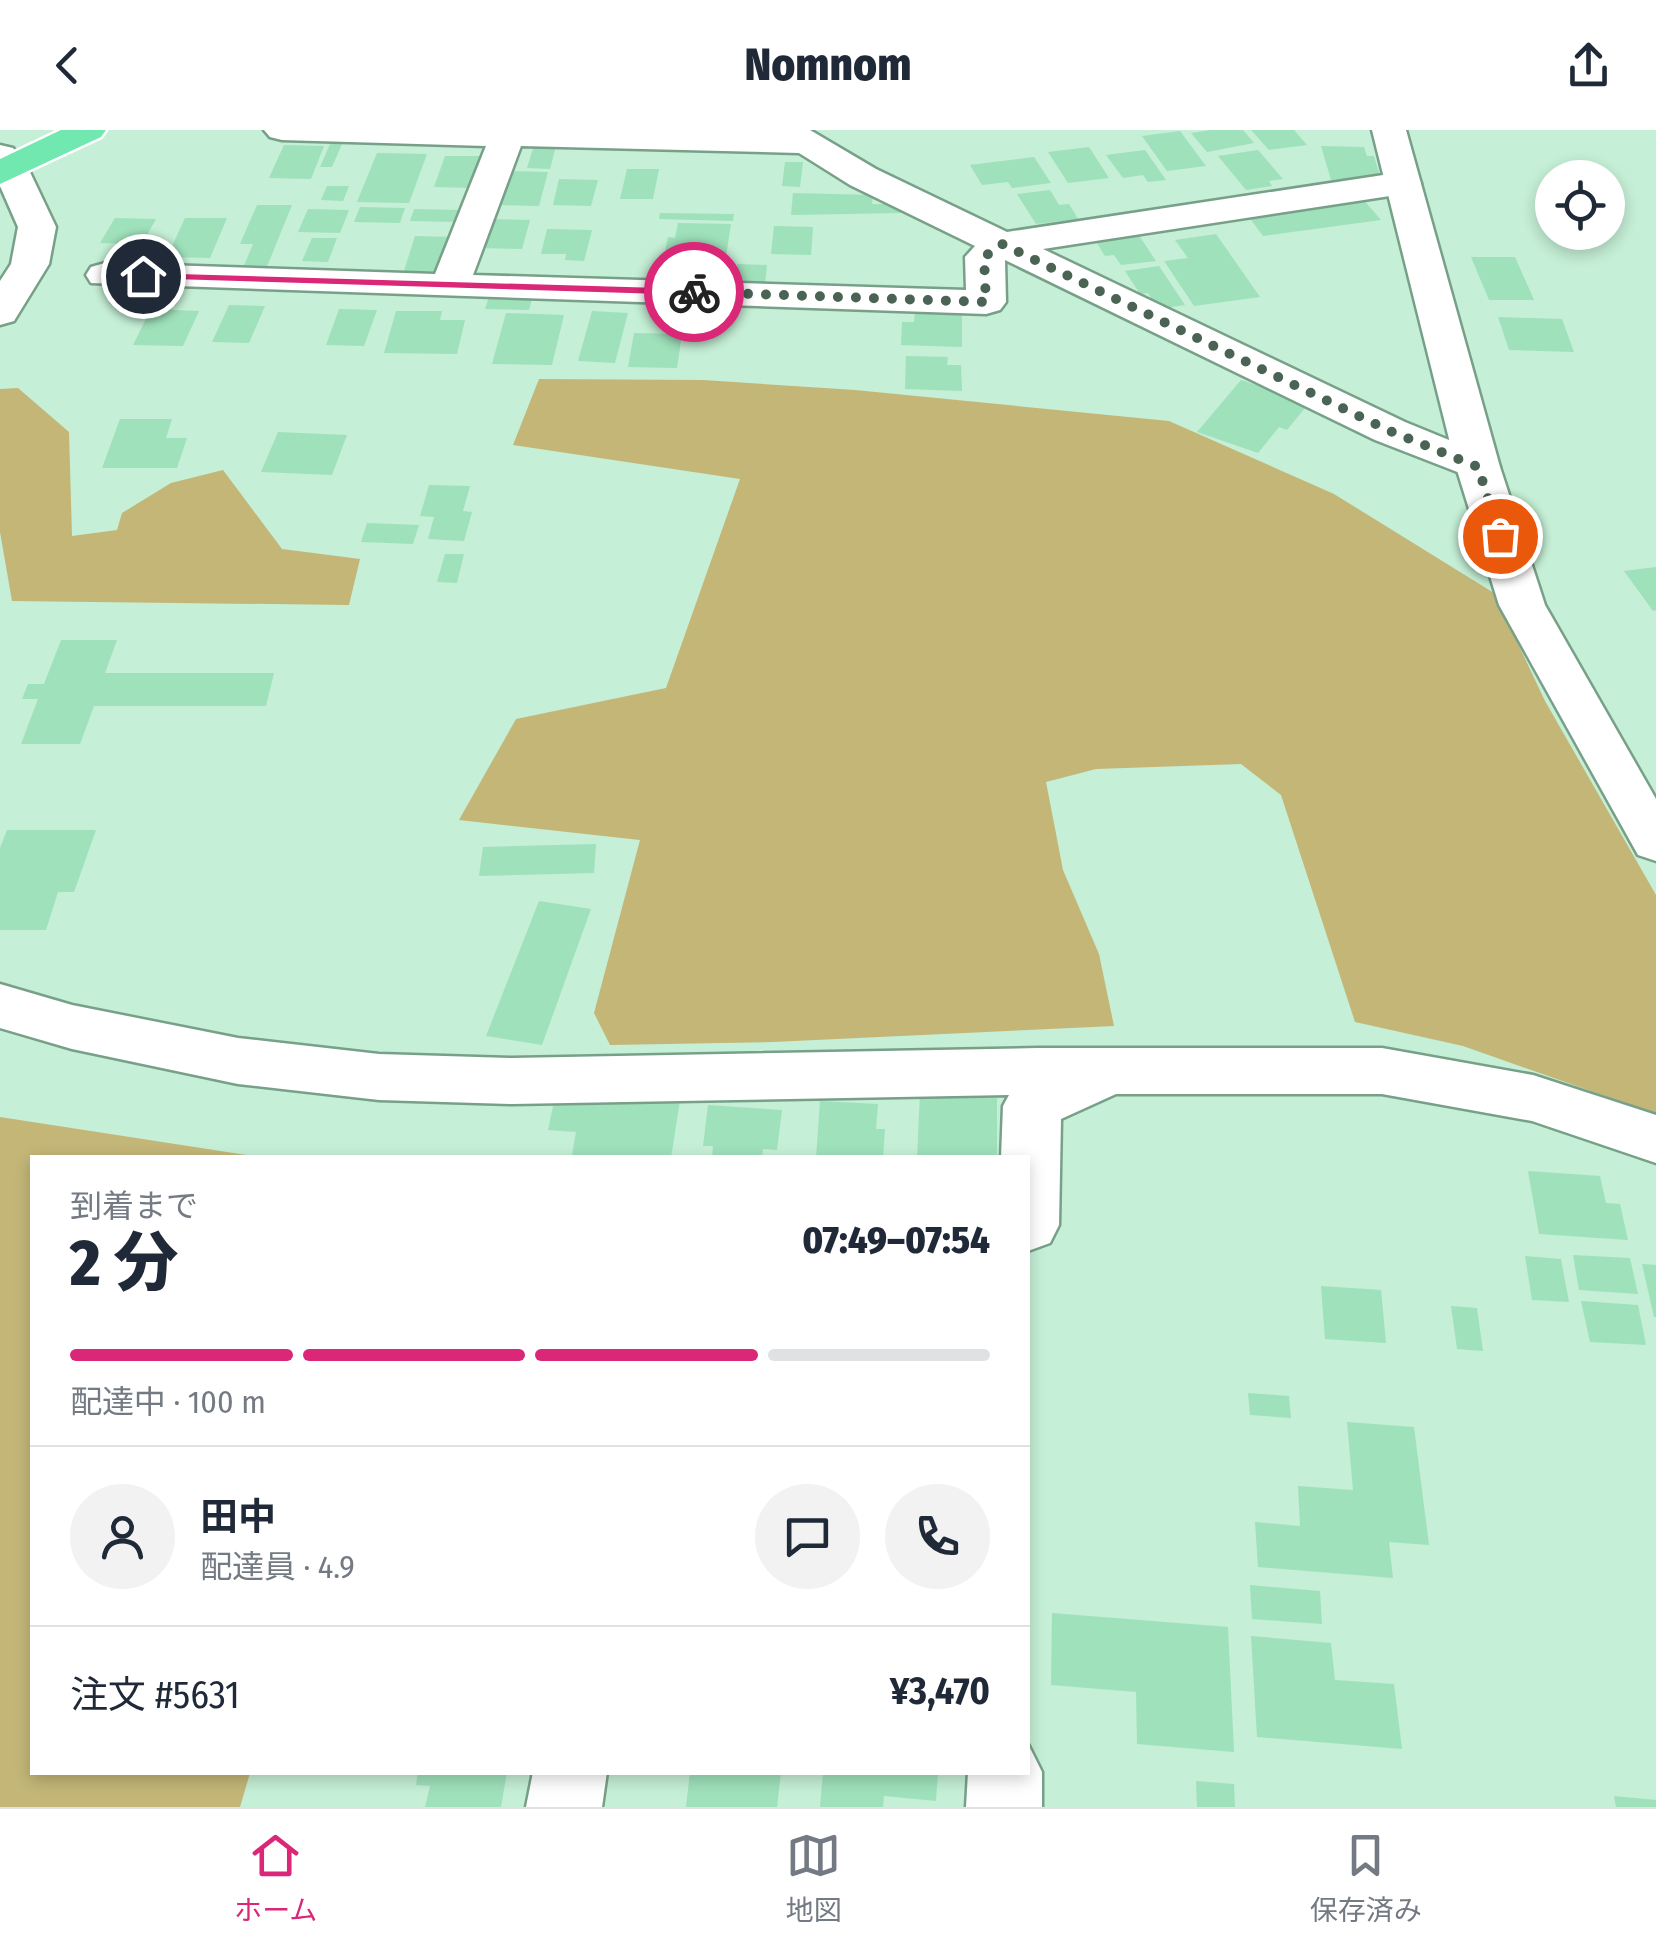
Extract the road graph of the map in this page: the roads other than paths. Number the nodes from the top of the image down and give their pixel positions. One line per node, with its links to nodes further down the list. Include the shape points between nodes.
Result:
1 (19, 130): 7 (highway)
2 (89, 130): 7 (highway)
3 (282, 130): 5 (street)
4 (1389, 130): 8 (street)
5 (507, 137): 6 (street); 11 (street)
6 (794, 137): 9 (street)
7 (3, 159): 12 (street, via 37,227 30,264)
8 (1403, 183): 9 (street); 13 (street)
9 (1002, 244): 11 (street, via 984,257 986,302); 13 (street)
10 (105, 275): 11 (street)
11 (450, 285)
12 (0, 312)
13 (1478, 467): 14 (street, via 1522,605)
14 (1656, 842)
15 (0, 1006): 16 (street, via 238,1061 379,1077)
16 (1116, 1071): 17 (street, via 1382,1071 1533,1098); 18 (street, via 1032,1106)
17 (1656, 1139)
18 (1030, 1166)
19 (569, 1775): 21 (street)
20 (1005, 1775): 22 (street)
21 (564, 1807)
22 (1004, 1807)

